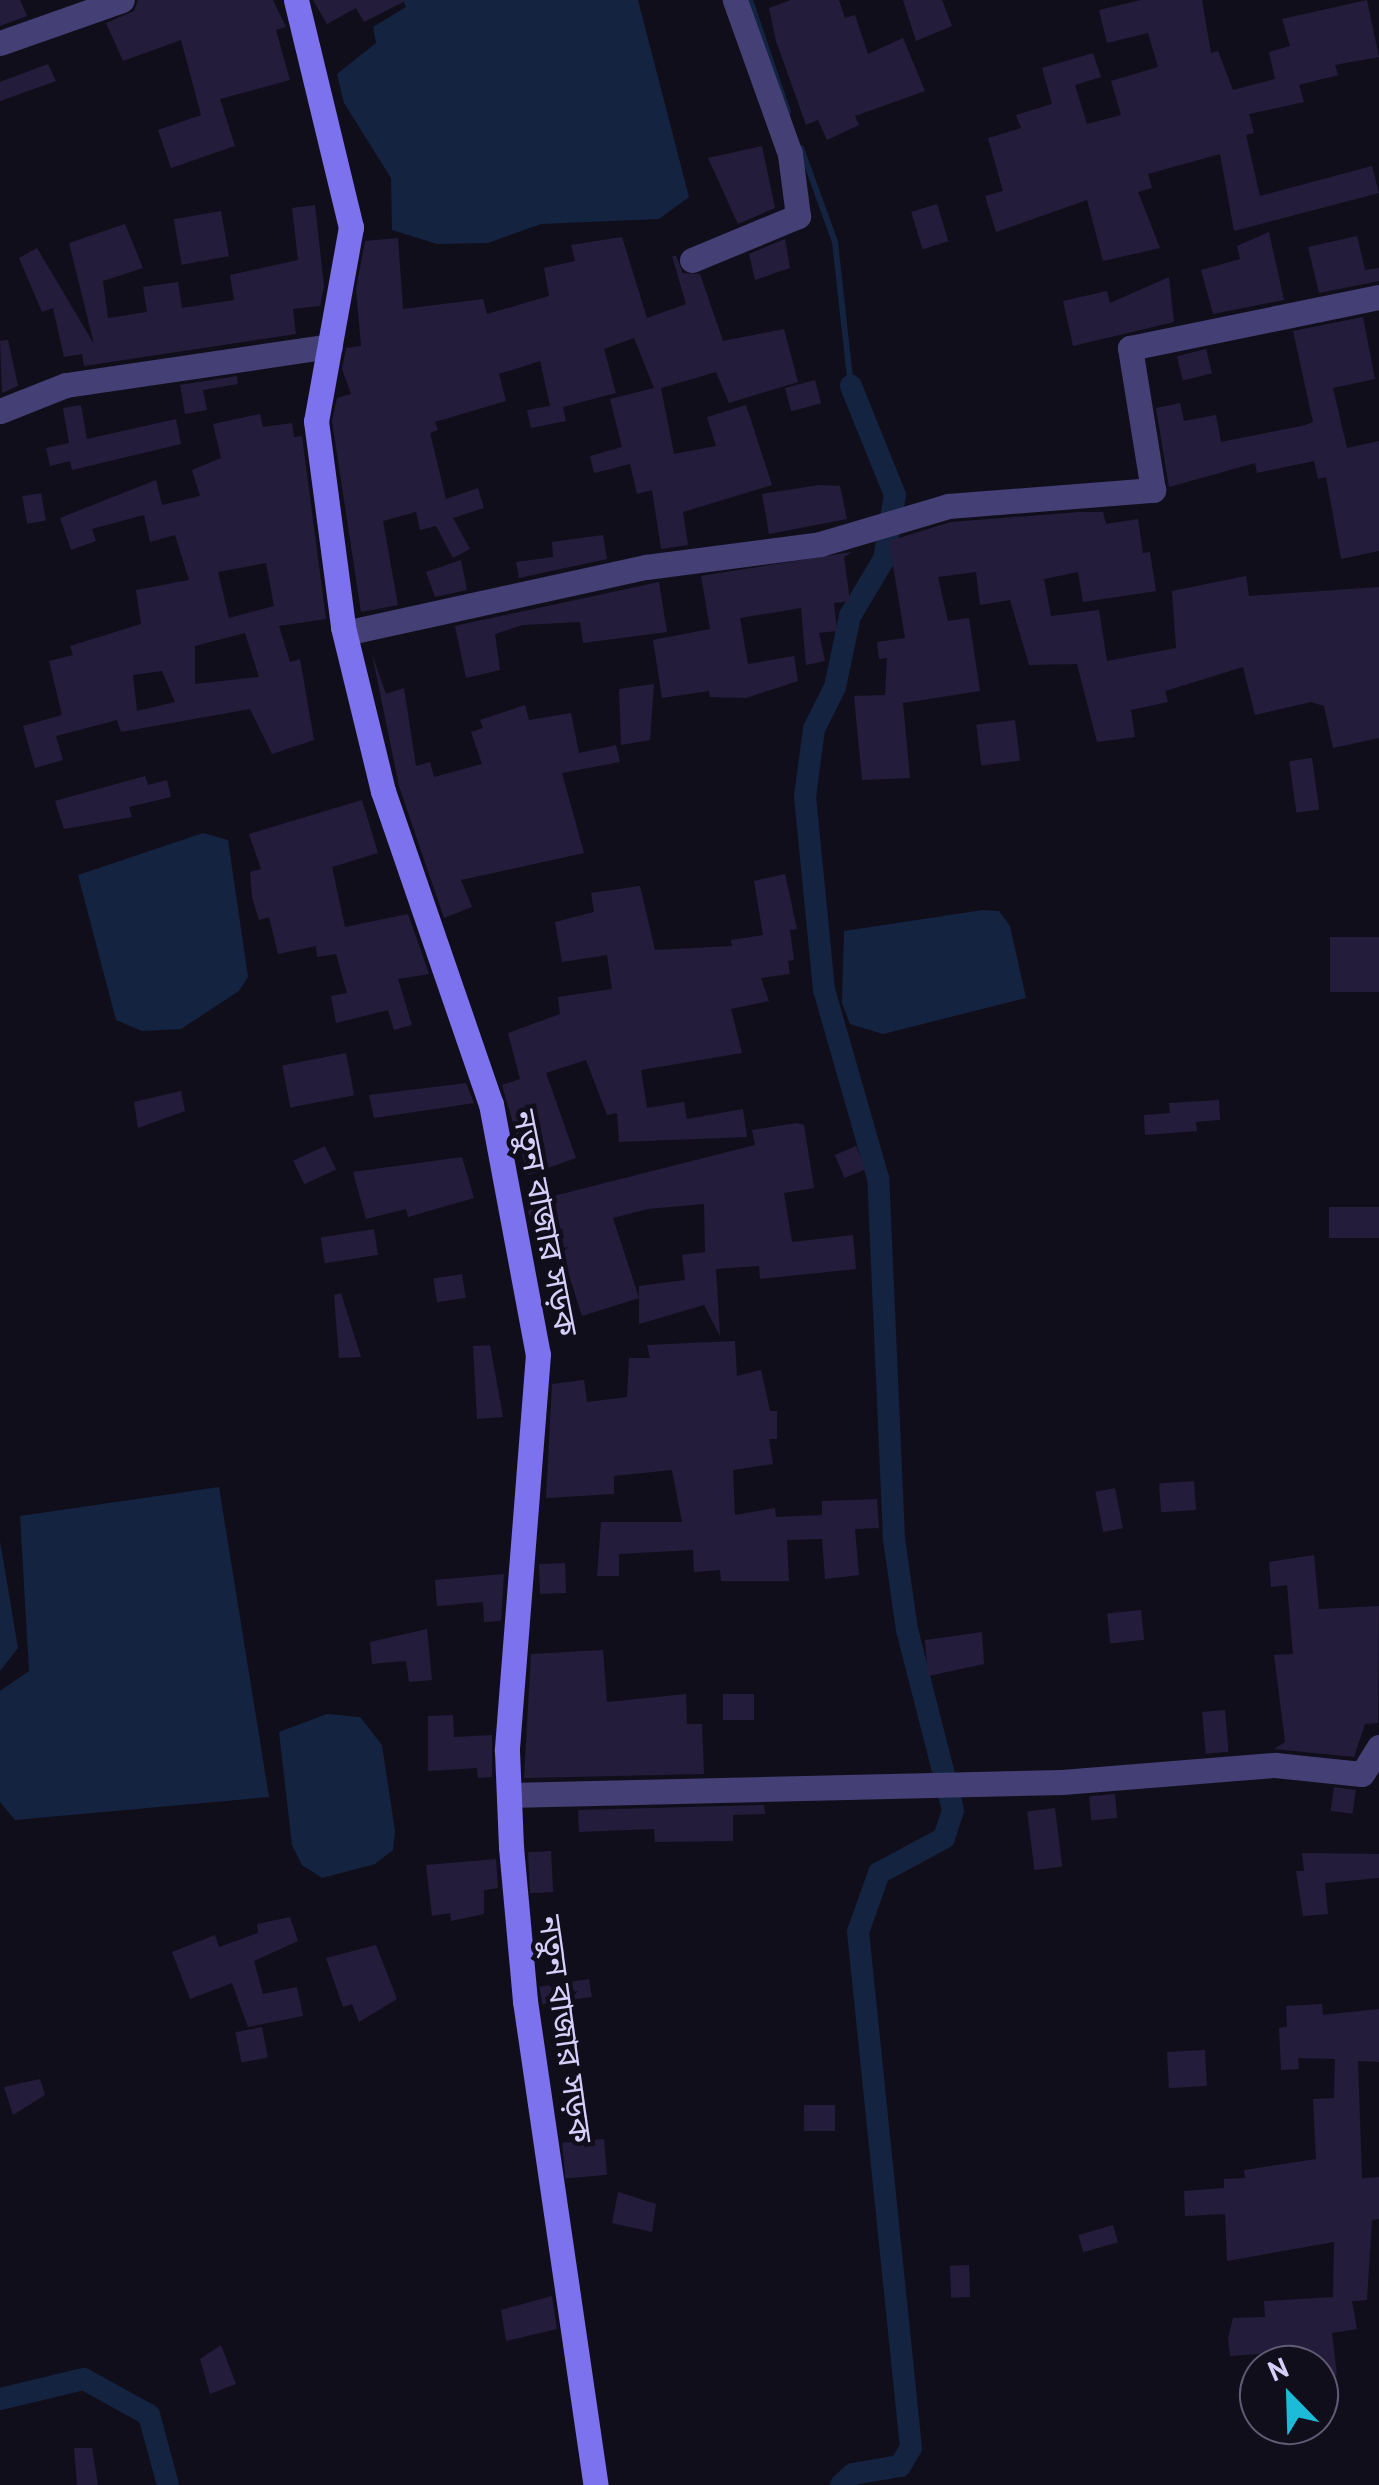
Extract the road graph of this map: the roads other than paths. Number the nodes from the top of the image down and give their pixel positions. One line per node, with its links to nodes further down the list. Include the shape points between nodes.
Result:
1 (122, 0): 4 (street)
2 (296, 0): 7 (street, নতুন বাজার সড়ক, via 350,227)
3 (735, 0): 5 (street, via 790,154 798,216)
4 (0, 43)
5 (692, 260)
6 (1379, 297): 9 (street, via 1130,348 1153,490 948,506 820,544 646,567)
7 (330, 346): 8 (street, via 66,385); 9 (street, নতুন বাজার সড়ক, via 316,421)
8 (0, 411)
9 (344, 633): 11 (street, নতুন বাজার সড়ক, via 383,790 491,1104 538,1354)
10 (1379, 1747): 11 (street, via 1362,1774 1275,1765 1015,1784)
11 (509, 1795): 12 (street, নতুন বাজার সড়ক, via 524,2001)
12 (596, 2485)

